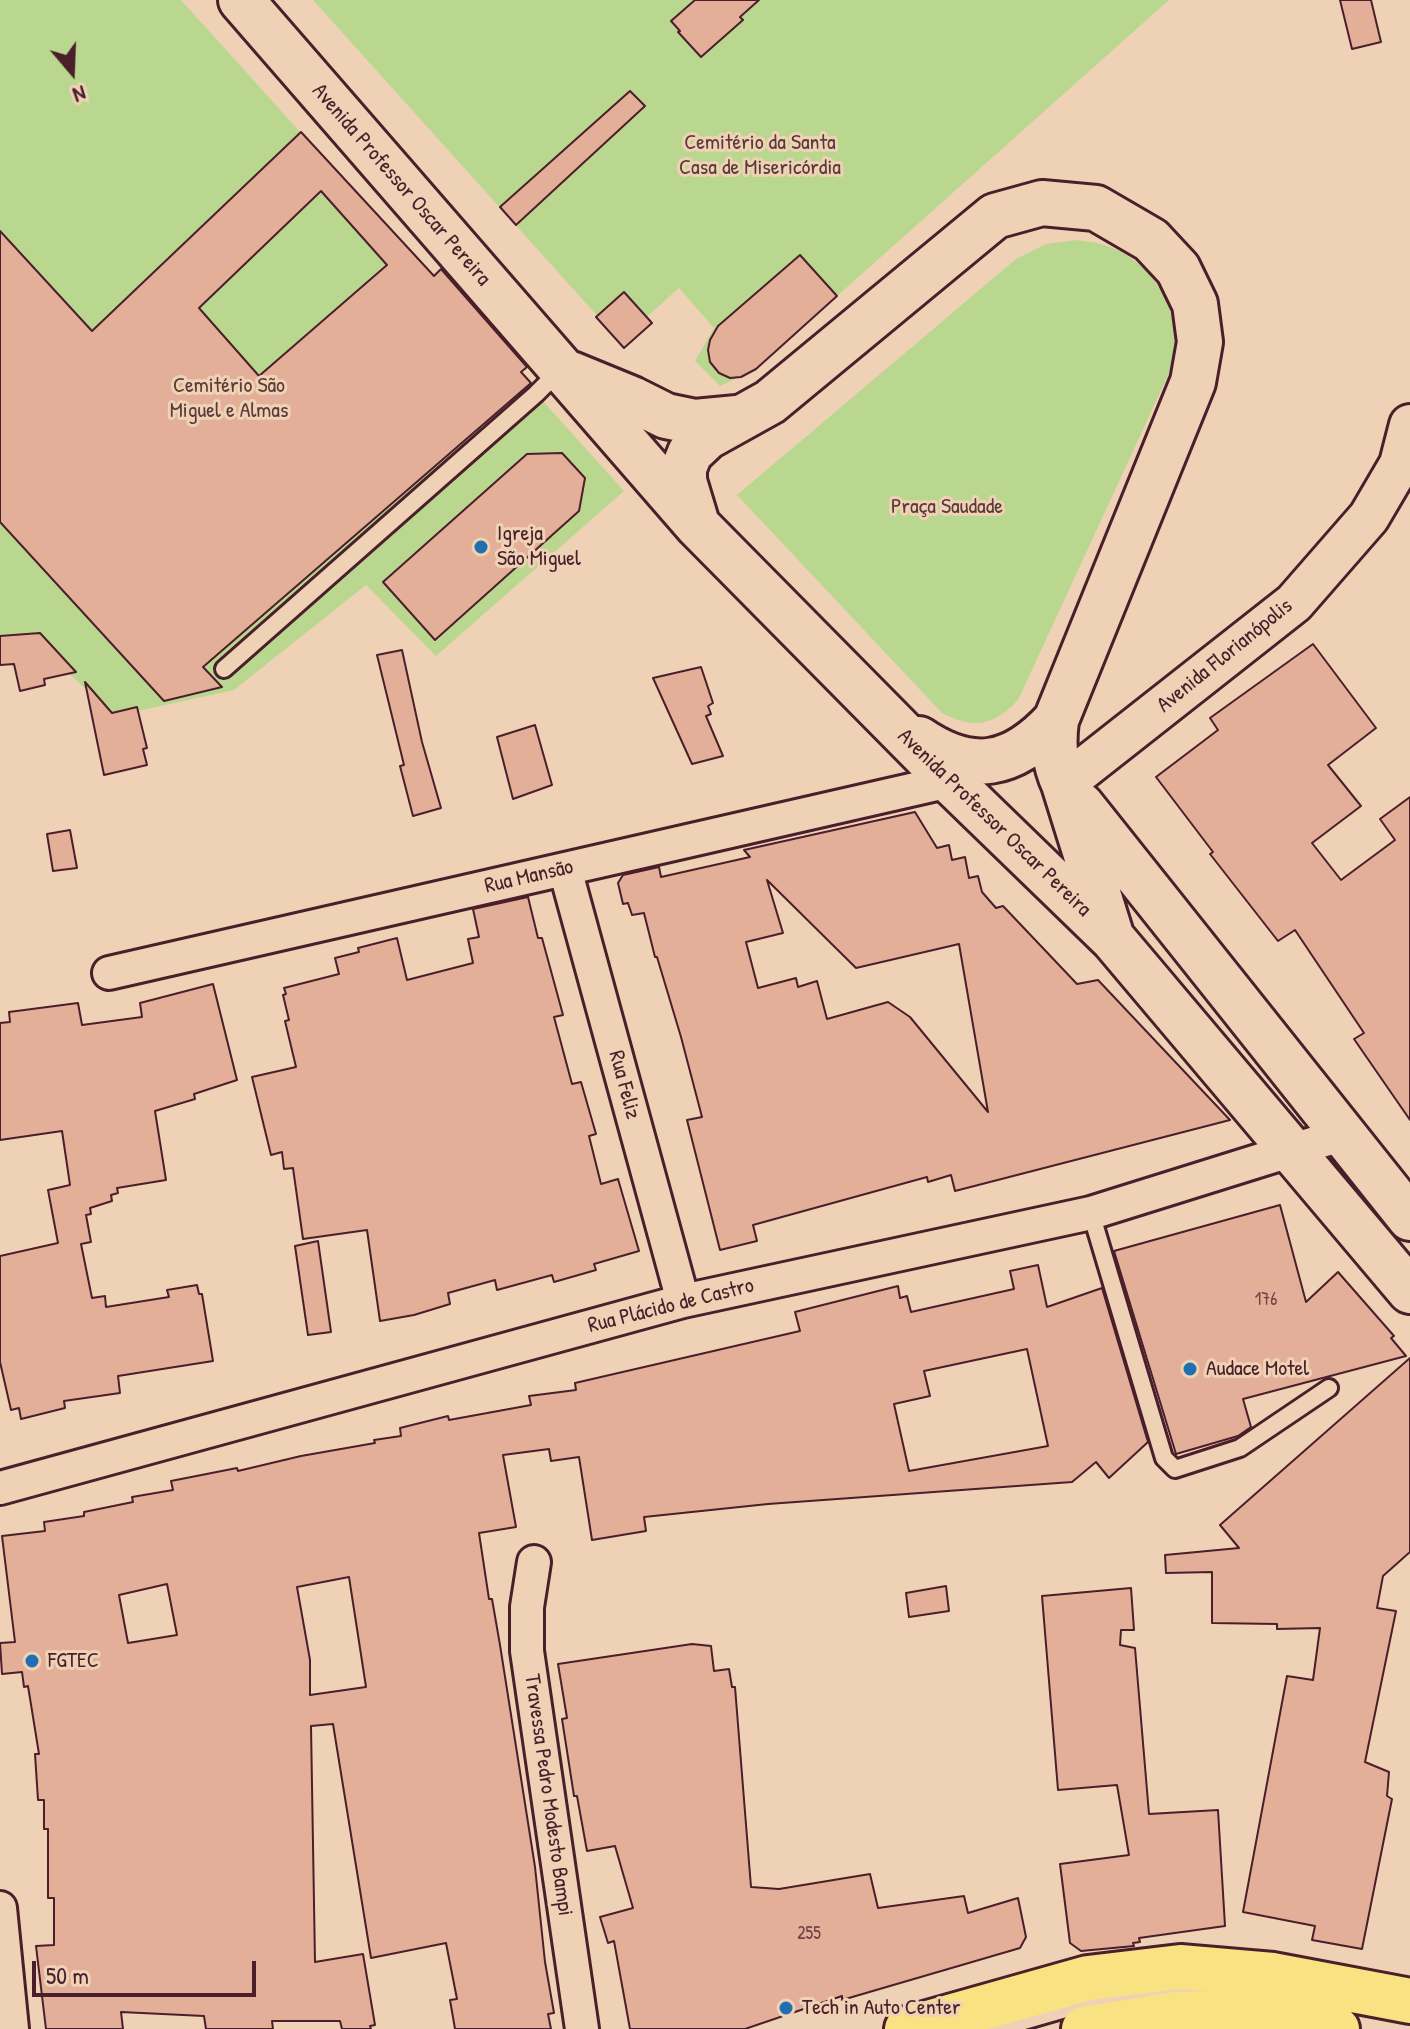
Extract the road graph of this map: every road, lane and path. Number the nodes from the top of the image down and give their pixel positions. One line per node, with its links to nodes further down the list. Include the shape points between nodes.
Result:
1 (241, 0): 2 (main road, Avenida Professor Oscar Pereira)
2 (561, 370): 3 (main road, Avenida Professor Oscar Pereira, via 666,416 695,422); 5 (main road, Avenida Professor Oscar Pereira); 6 (lane)
3 (737, 418): 5 (main road, via 690,453 684,468); 8 (main road, via 770,402 995,216 1042,203 1096,208 1151,240 1178,269 1195,304 1200,342 1193,382)
4 (1410, 425): 10 (street, Avenida Florianópolis, via 1400,464 1369,517 1294,603)
5 (698, 526): 7 (main road, Avenida Professor Oscar Pereira)
6 (224, 669)
7 (887, 717): 8 (main road, via 936,751 988,762 1038,740); 9 (main road, Avenida Professor Oscar Pereira)
8 (1056, 720): 10 (main road, via 1055,765)
9 (950, 781): 11 (street, Rua Mansão); 12 (main road, Avenida Professor Oscar Pereira)
10 (1064, 784): 12 (main road); 14 (main road)
11 (565, 869): 13 (street, Rua Mansão); 19 (street, Rua Feliz)
12 (1113, 939): 15 (main road, Avenida Professor Oscar Pereira)
13 (109, 973)
14 (1344, 1134): 15 (street, Rua Plácido de Castro); 17 (main road)
15 (1293, 1150): 16 (street, Rua Plácido de Castro); 18 (main road, Avenida Professor Oscar Pereira)
16 (1091, 1213): 19 (street, Rua Plácido de Castro); 20 (lane, via 1164,1458 1175,1469 1240,1448)
17 (1410, 1218)
18 (1410, 1291)
19 (683, 1301): 21 (street, Rua Plácido de Castro)
20 (1329, 1388)
21 (0, 1488)
22 (534, 1562): 27 (street, Travessa Pedro Modesto Bampi, via 527,1651)
23 (0, 1908): 26 (street)
24 (1220, 1993): 29 (lane, via 1093,2001)
25 (1410, 2001): 28 (main road, via 1273,1975 1180,1967 1088,1978)
26 (12, 2029)
27 (582, 2029)
28 (907, 2029)
29 (996, 2029)
30 (1084, 2029): 31 (main road, via 1176,2014 1255,2013)
31 (1337, 2029)

